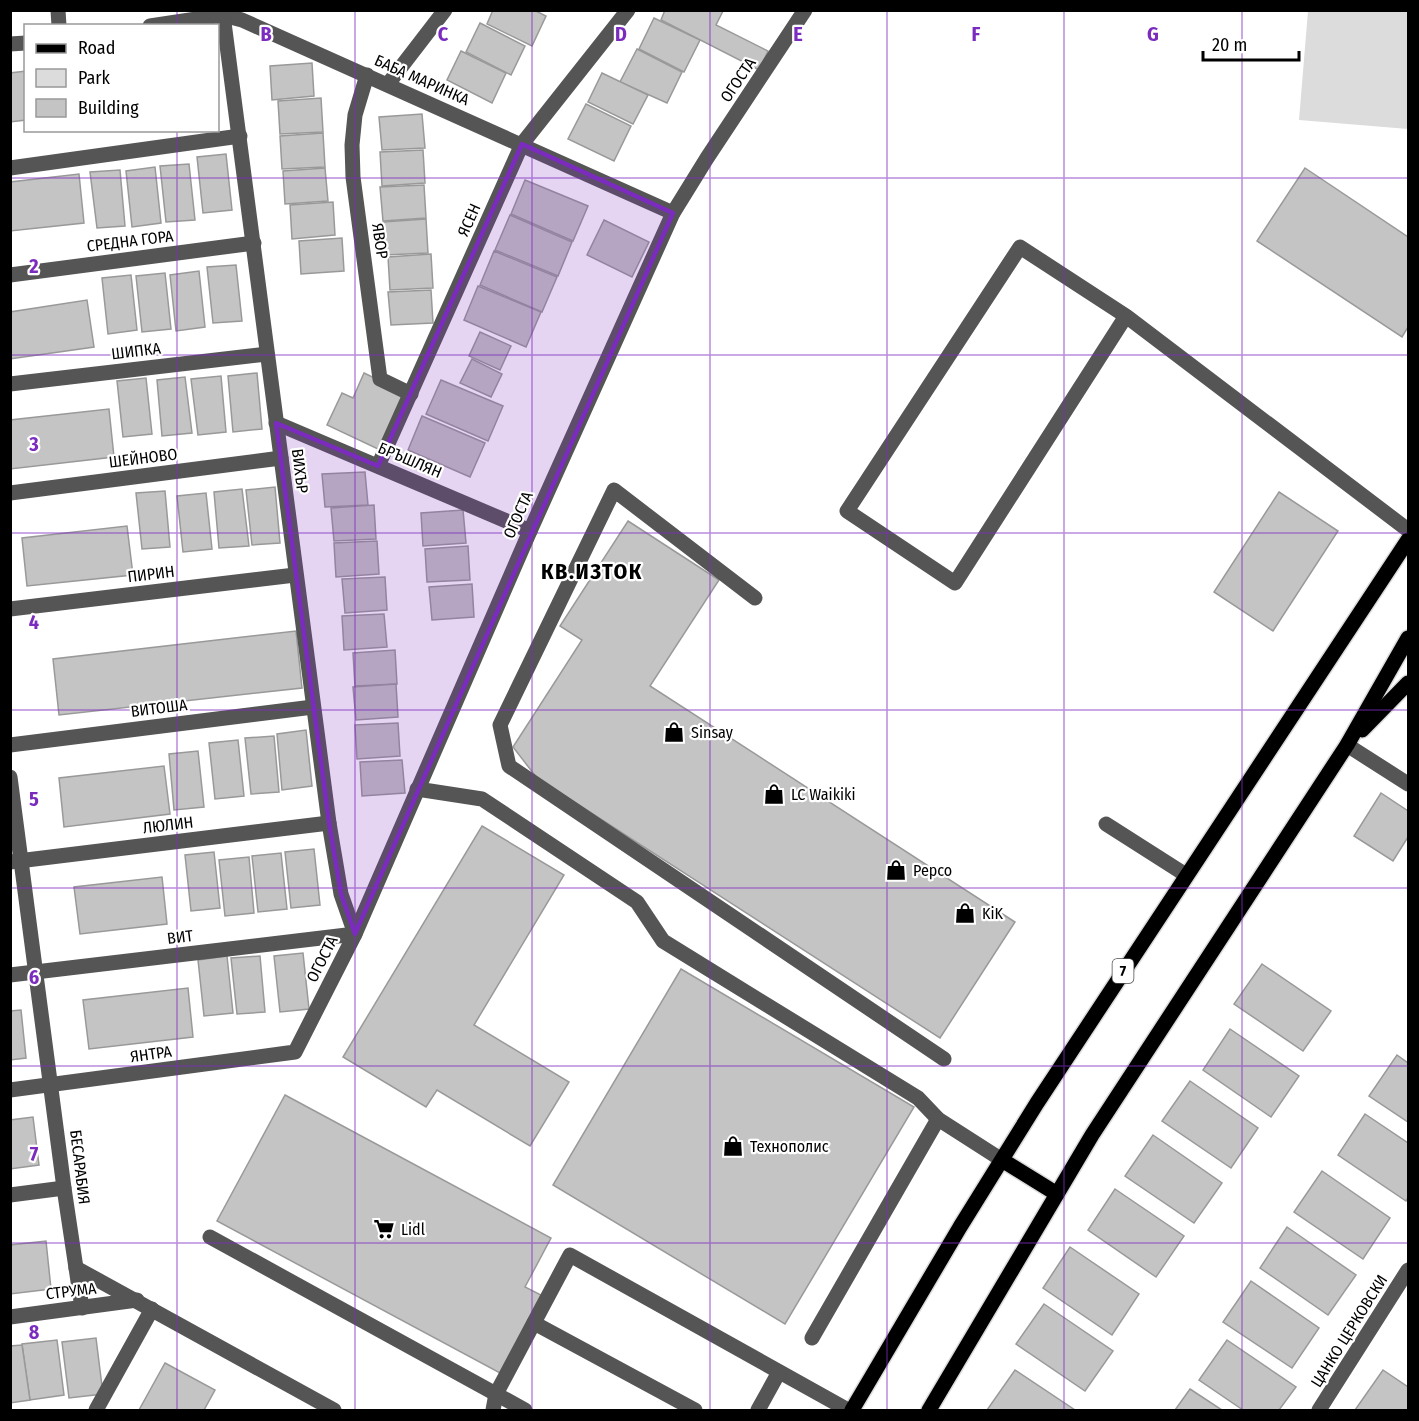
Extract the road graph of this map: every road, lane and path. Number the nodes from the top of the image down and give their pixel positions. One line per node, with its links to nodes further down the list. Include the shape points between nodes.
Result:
1 (445, 10): 7 (street)
2 (628, 10): 9 (street, ЯСЕН)
3 (805, 10): 11 (street, ОГОСТА)
4 (225, 13): 5 (street, БАБА МАРИНКА); 6 (street, БАБА МАРИНКА); 8 (street, ВИХЪР)
5 (162, 24)
6 (367, 75): 7 (street, БАБА МАРИНКА); 17 (street, ЯВОР, via 355,115 353,177 380,379)
7 (388, 84): 9 (street, БАБА МАРИНКА)
8 (240, 136): 10 (street); 12 (street, ВИХЪР)
9 (522, 144): 11 (street, БАБА МАРИНКА); 17 (street, ЯСЕН)
10 (10, 168)
11 (673, 213): 23 (street, ОГОСТА)
12 (254, 243): 13 (street, СРЕДНА ГОРА); 15 (street, ВИХЪР)
13 (10, 275)
14 (1126, 316): 14 (street, via 1020,247 847,512 955,583); 22 (street)
15 (267, 354): 16 (street, ШИПКА); 18 (street, ВИХЪР)
16 (10, 384)
17 (411, 394): 20 (street, ЯСЕН)
18 (276, 423): 19 (street, ВИХЪР); 20 (street, БРЪШЛЯН)
19 (280, 458): 21 (street, ШЕЙНОВО); 25 (street, ВИХЪР)
20 (378, 466): 23 (street, БРЪШЛЯН)
21 (10, 493)
22 (1408, 530)
23 (530, 531): 35 (street, ОГОСТА)
24 (1408, 540): 39 (main road, 7)
25 (295, 575): 27 (street, ПИРИН); 30 (street, ВИХЪР)
26 (755, 598): 44 (street, via 614,490 500,725 508,766)
27 (10, 609)
28 (1408, 638): 32 (main road)
29 (1408, 684): 32 (main road)
30 (313, 707): 31 (street, ВИТОША); 36 (street, ВИХЪР)
31 (10, 745)
32 (1347, 745): 34 (street); 50 (main road)
33 (10, 777): 38 (street, БЕСАРАБИЯ)
34 (1408, 784)
35 (417, 789): 40 (street, ОГОСТА); 47 (street, via 482,798 637,902 663,941 918,1098)
36 (329, 824): 38 (street, ЛЮЛИН); 40 (street, ВИХЪР, via 341,894)
37 (1106, 824): 39 (street)
38 (16, 861): 41 (street, БЕСАРАБИЯ)
39 (1186, 875): 48 (main road, 7)
40 (355, 934): 41 (street, ВИТ); 43 (street, ОГОСТА)
41 (36, 972): 42 (street, ВИТ); 45 (street, БЕСАРАБИЯ)
42 (10, 975)
43 (296, 1052): 45 (street, ЯНТРА)
44 (944, 1059)
45 (52, 1086): 46 (street, ЯНТРА); 49 (street, БЕСАРАБИЯ)
46 (10, 1090)
47 (938, 1119): 48 (street); 60 (street)
48 (1002, 1160): 50 (main road); 69 (main road, 7)
49 (64, 1188): 51 (street); 53 (street, БЕСАРАБИЯ)
50 (1057, 1194): 70 (main road)
51 (10, 1195)
52 (210, 1237): 62 (street)
53 (76, 1268): 55 (street); 56 (street, БЕСАРАБИЯ)
54 (1408, 1270): 71 (street, ЦАНКО ЦЕРКОВСКИ)
55 (137, 1300): 56 (street, СТРУМА); 57 (street)
56 (82, 1308): 58 (street, СТРУМА)
57 (152, 1309): 63 (street); 64 (street)
58 (10, 1317)
59 (534, 1323): 61 (street, via 570,1255); 62 (street); 67 (street)
60 (812, 1338)
61 (779, 1372): 68 (street); 69 (street)
62 (496, 1394): 65 (street); 66 (street)
63 (96, 1410)
64 (334, 1410)
65 (493, 1410)
66 (525, 1410)
67 (695, 1410)
68 (758, 1410)
69 (850, 1410)
70 (929, 1410)
71 (1319, 1410)

